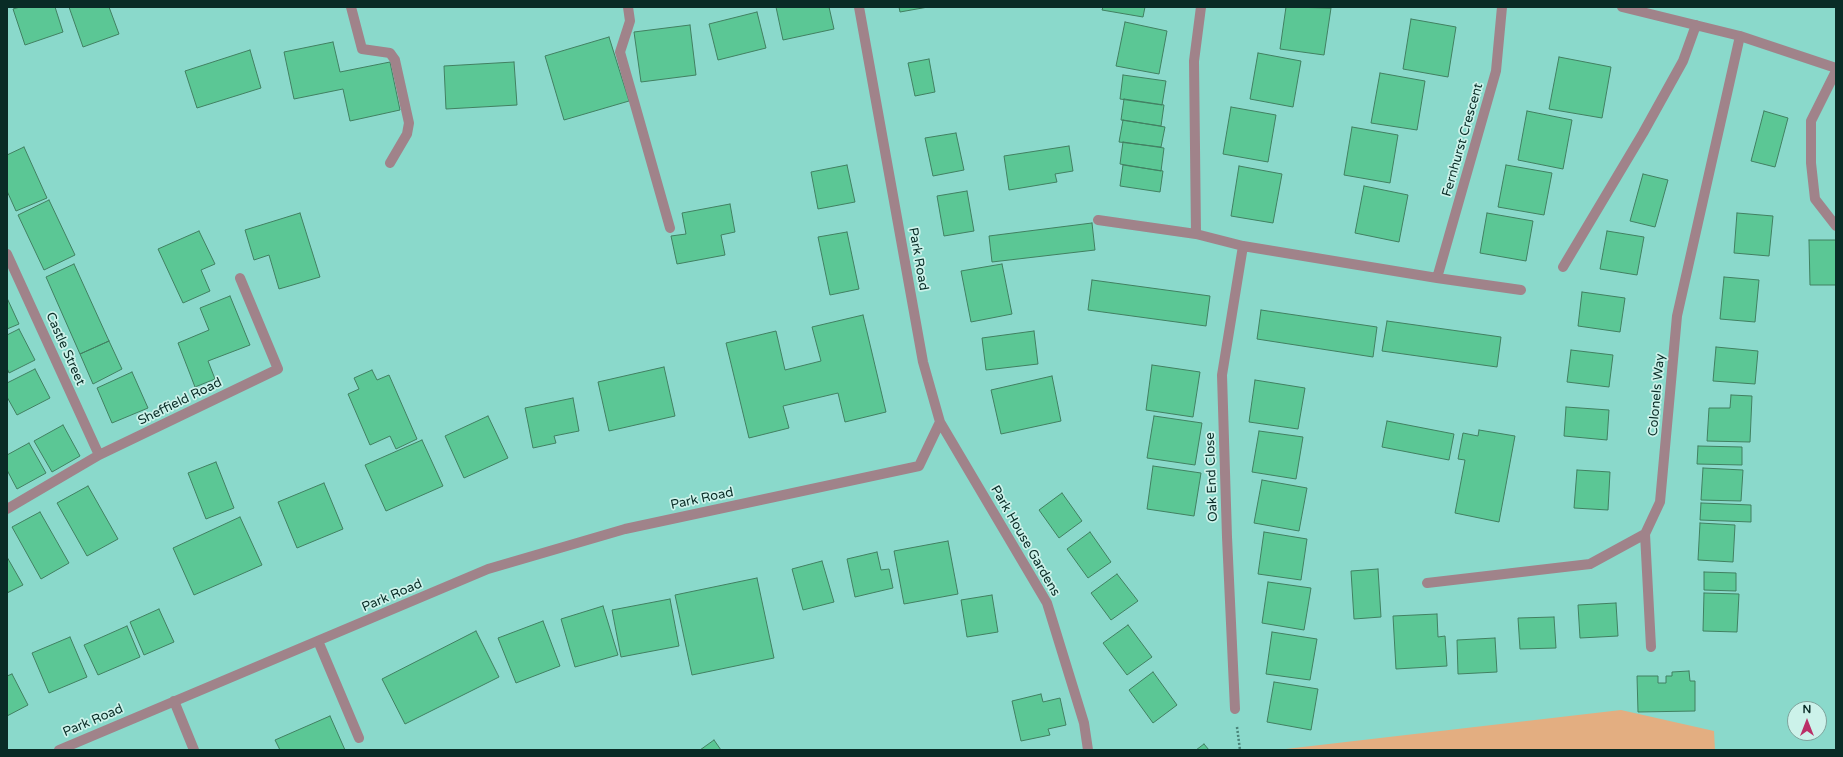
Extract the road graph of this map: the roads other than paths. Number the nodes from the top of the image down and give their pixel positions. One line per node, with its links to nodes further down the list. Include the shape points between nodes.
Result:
1 (351, 7): 11 (street, via 362,49 390,53 395,60 409,123 407,134)
2 (628, 7): 14 (street, via 630,21 620,52)
3 (859, 7): 22 (street, Park Road, via 923,362)
4 (1200, 7): 15 (street, via 1194,61)
5 (1502, 7): 20 (street, Fernhurst Crescent, via 1496,71)
6 (1622, 7): 7 (street)
7 (1696, 25): 8 (street); 18 (street, via 1683,61)
8 (1740, 36): 9 (street); 25 (street, Colonels Way, via 1677,316 1660,502)
9 (1836, 68)
10 (1836, 71): 13 (street, via 1811,121 1811,163 1815,199)
11 (390, 163)
12 (1098, 220): 15 (street)
13 (1836, 226)
14 (670, 228)
15 (1196, 234): 16 (street)
16 (1243, 246): 20 (street); 30 (street, Oak End Close, via 1222,375)
17 (7, 254): 23 (street, Castle Street)
18 (1563, 267)
19 (240, 278): 23 (street, Sheffield Road, via 278,369)
20 (1436, 278): 21 (street)
21 (1521, 290)
22 (940, 422): 27 (street, Park Road, via 919,466 610,533 488,569); 34 (street, Park House Gardens, via 1047,603 1084,723)
23 (99, 456): 24 (street, Sheffield Road)
24 (7, 509)
25 (1645, 534): 26 (street, via 1590,564); 28 (street)
26 (1427, 583)
27 (318, 641): 29 (street, Park Road); 31 (street)
28 (1651, 647)
29 (174, 701): 32 (street, Park Road); 33 (street)
30 (1235, 709)
31 (359, 738)
32 (59, 750)
33 (194, 750)
34 (1088, 750)

